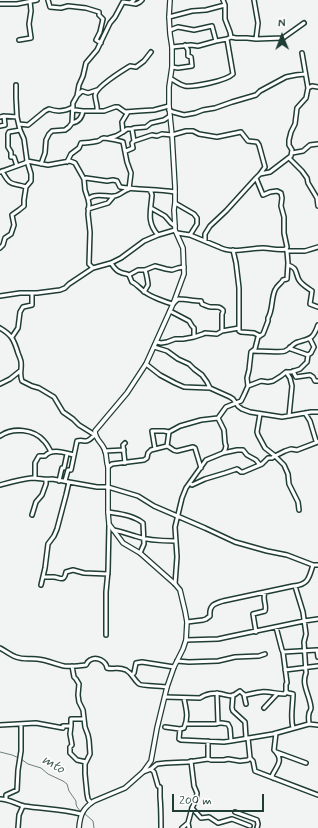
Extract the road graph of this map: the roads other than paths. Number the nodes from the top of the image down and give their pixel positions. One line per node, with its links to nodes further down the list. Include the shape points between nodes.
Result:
1 (37, 0): 8 (street)
2 (48, 0): 19 (street, via 50,7 68,6 99,12 103,19 96,40)
3 (134, 0): 9 (street)
4 (142, 0): 9 (street, via 136,4)
5 (170, 0): 12 (street)
6 (223, 0): 11 (street)
7 (254, 0): 16 (street, via 258,23)
8 (30, 1): 10 (street); 17 (street, via 31,38)
9 (130, 3): 19 (street, via 123,2)
10 (0, 4)
11 (225, 5): 12 (street); 15 (street)
12 (169, 17): 14 (street)
13 (304, 23): 16 (street, via 283,38)
14 (170, 30): 18 (street, via 178,27 194,30 212,26); 21 (street)
15 (229, 38): 16 (street); 18 (street); 26 (street, via 233,74 230,77 192,86 181,85)
16 (256, 39)
17 (19, 40)
18 (216, 41): 20 (street, via 198,46)
19 (101, 43): 31 (street, via 86,63)
20 (185, 45): 21 (street); 24 (street, via 192,66)
21 (172, 47): 24 (street)
22 (151, 52): 30 (street, via 142,63 136,67 130,66)
23 (302, 53): 25 (street)
24 (172, 67): 26 (street)
25 (305, 74): 29 (street); 33 (street, via 286,77 256,95 215,108 184,115 179,115)
26 (171, 79): 33 (street)
27 (16, 85): 41 (street)
28 (318, 87): 29 (street)
29 (308, 88): 53 (street, via 306,98 297,108 289,140)
30 (98, 90): 31 (street, via 88,93 82,91); 36 (street, via 95,96)
31 (77, 96): 32 (street)
32 (73, 107): 34 (street); 43 (street, via 57,111 49,109 28,124)
33 (169, 108): 37 (street); 39 (street)
34 (73, 111): 35 (street); 42 (street)
35 (83, 111): 36 (street); 42 (street, via 82,116)
36 (97, 111): 37 (street, via 118,107)
37 (128, 112): 47 (street, via 122,122)
38 (4, 116): 40 (street); 41 (street); 44 (street, via 5,125)
39 (170, 116): 45 (street, via 146,127); 48 (street)
40 (0, 117)
41 (17, 118): 43 (street)
42 (72, 123): 57 (street, via 65,130 52,131 49,134)
43 (19, 124): 46 (street)
44 (0, 126)
45 (132, 129): 47 (street); 50 (street)
46 (20, 130): 55 (street); 58 (street, via 8,134 8,147)
47 (123, 132): 49 (street)
48 (172, 135): 50 (street, via 152,135); 60 (street, via 193,131 217,137 241,132 248,141 257,142 259,145 265,167); 66 (street)
49 (109, 138): 52 (street, via 124,142); 56 (street, via 81,143)
50 (134, 141): 52 (street, via 133,148)
51 (318, 144): 53 (street)
52 (126, 151): 64 (street, via 131,173)
53 (292, 153): 54 (street)
54 (289, 158): 60 (street, via 270,172); 70 (street, via 307,178)
55 (27, 161): 57 (street); 58 (street); 63 (street, via 31,181)
56 (67, 162): 57 (street); 62 (street, via 75,163)
57 (41, 164)
58 (17, 166): 59 (street)
59 (1, 172): 63 (street, via 14,185)
60 (260, 174): 61 (street)
61 (256, 178): 76 (street, via 210,226 205,234); 80 (street, via 264,195 277,191 282,198)
62 (84, 179): 64 (street, via 115,180 120,187); 68 (street)
63 (26, 187): 78 (street, via 24,206 12,214 14,224 11,234 5,238)
64 (129, 189): 65 (street); 67 (street)
65 (149, 190): 66 (street); 71 (street, via 152,195)
66 (175, 192): 69 (street)
67 (113, 197): 68 (street, via 95,195); 72 (street, via 108,203)
68 (88, 199): 72 (street)
69 (175, 203): 73 (street); 75 (street, via 197,218)
70 (318, 206)
71 (151, 208): 73 (street, via 165,216); 74 (street, via 152,227)
72 (88, 209): 84 (street, via 89,264)
73 (176, 229): 74 (street); 75 (street); 83 (street, via 183,248)
74 (158, 235): 81 (street, via 144,241)
75 (190, 235): 76 (street)
76 (205, 241): 79 (street, via 224,250)
77 (318, 247): 80 (street, via 305,251)
78 (0, 248)
79 (233, 250): 80 (street); 95 (street, via 239,288)
80 (286, 250): 82 (street)
81 (111, 263): 84 (street); 86 (street, via 119,272)
82 (288, 266): 91 (street, via 295,269 299,280 312,291 310,304); 97 (street, via 287,279 276,288 268,323)
83 (184, 267): 85 (street, via 172,270 154,266); 90 (street)
84 (93, 268): 88 (street, via 65,288)
85 (145, 270): 86 (street, via 138,270); 87 (street, via 148,285)
86 (129, 275): 87 (street, via 132,282)
87 (144, 292): 90 (street)
88 (32, 293): 89 (street); 98 (street, via 32,305 23,307 18,328)
89 (0, 296)
90 (173, 304): 92 (street); 96 (street, via 181,299 201,301 202,304 211,307 220,307 223,310)
91 (318, 306)
92 (170, 311): 99 (street, via 189,321 194,328); 101 (street)
93 (318, 325): 100 (street)
94 (0, 328): 98 (street)
95 (239, 328): 96 (street); 97 (street, via 241,332)
96 (222, 331): 99 (street, via 217,334 205,332)
97 (260, 336): 105 (street)
98 (12, 337): 109 (street, via 21,362)
99 (194, 337): 101 (street)
100 (310, 339): 102 (street); 104 (street, via 296,342)
101 (156, 342): 103 (street)
102 (316, 346): 106 (street)
103 (154, 347): 107 (street); 114 (street, via 168,351 189,364 202,375)
104 (290, 347): 105 (street, via 285,351); 106 (street)
105 (253, 351): 113 (street, via 247,378)
106 (308, 355): 108 (street, via 307,362 300,369)
107 (146, 364): 114 (street, via 160,375 184,387); 122 (street, via 127,393 95,431)
108 (293, 371): 110 (street); 111 (street, via 296,377 310,375)
109 (20, 372): 112 (street); 122 (street, via 22,381 54,397 63,412)
110 (286, 372): 113 (street, via 273,381 261,381); 119 (street, via 292,386)
111 (318, 381)
112 (0, 384)
113 (248, 386): 115 (street, via 241,401)
114 (210, 388): 115 (street)
115 (236, 402): 118 (street, via 242,409); 120 (street, via 226,407)
116 (318, 412): 117 (street)
117 (305, 413): 119 (street); 125 (street)
118 (260, 414): 119 (street); 134 (street, via 258,435 265,448)
119 (289, 416)
120 (218, 418): 121 (street, via 180,426); 131 (street, via 224,430 226,446)
121 (169, 432): 126 (street); 127 (street, via 152,431)
122 (95, 435): 129 (street); 133 (street, via 89,440 77,441)
123 (0, 436): 130 (street, via 11,431 28,432 39,436)
124 (125, 442): 128 (street)
125 (318, 442): 134 (street)
126 (167, 446): 127 (street); 138 (street, via 177,451 195,448)
127 (155, 449): 135 (street, via 148,453 147,458)
128 (124, 450): 129 (street); 135 (street)
129 (105, 451): 137 (street)
130 (51, 452): 132 (street); 139 (street, via 39,456 36,460)
131 (223, 453): 136 (street, via 243,450); 138 (street, via 206,460)
132 (67, 454): 133 (street); 141 (street)
133 (74, 455): 142 (street, via 71,470 68,470)
134 (275, 456): 136 (street); 146 (street, via 287,472)
135 (125, 463): 137 (street, via 112,464)
136 (260, 465): 144 (street, via 243,472 237,469)
137 (108, 467): 145 (street)
138 (201, 468): 144 (street)
139 (35, 478): 140 (street); 143 (street)
140 (46, 480): 141 (street); 148 (street)
141 (59, 480): 142 (street)
142 (67, 482): 145 (street); 158 (street, via 57,529 48,544)
143 (0, 484)
144 (190, 484): 149 (street, via 182,498)
145 (108, 487): 147 (street); 149 (street, via 138,496)
146 (299, 510)
147 (108, 512): 150 (street); 152 (street, via 127,515 143,522)
148 (32, 515)
149 (177, 516): 153 (street); 155 (street, via 235,542)
150 (110, 524): 151 (street); 157 (street)
151 (114, 530): 152 (street); 154 (street, via 123,543)
152 (144, 538): 153 (street); 154 (street)
153 (175, 541): 159 (street)
154 (140, 553): 159 (street)
155 (312, 564): 156 (street); 161 (street, via 306,582)
156 (318, 565)
157 (108, 574): 158 (street, via 70,570 61,579); 168 (street)
158 (44, 576): 160 (street)
159 (175, 584): 165 (street, via 180,590)
160 (41, 585)
161 (295, 586): 162 (street); 164 (street)
162 (265, 592): 165 (street, via 214,604 210,616 206,619); 167 (street, via 265,611 253,614)
163 (318, 619): 164 (street)
164 (304, 621): 166 (street); 171 (street)
165 (187, 622): 169 (street)
166 (276, 627): 167 (street); 172 (street)
167 (256, 632): 169 (street)
168 (106, 635)
169 (186, 640): 175 (street)
170 (0, 648): 176 (street, via 23,660 38,659)
171 (305, 650): 172 (street); 174 (street, via 317,650); 179 (street)
172 (283, 652): 180 (street)
173 (265, 654): 175 (street, via 218,661)
174 (318, 657)
175 (177, 661): 178 (street)
176 (72, 666): 181 (street, via 86,665 93,659 102,660 107,668 118,667); 192 (street, via 74,677 79,684 78,695)
177 (318, 666): 179 (street)
178 (174, 667): 181 (street, via 136,663); 182 (street)
179 (306, 667): 180 (street); 196 (street, via 304,683 311,709)
180 (286, 670): 183 (street)
181 (132, 675): 182 (street, via 142,686)
182 (167, 687): 188 (street)
183 (286, 691): 185 (street, via 284,694); 201 (street, via 293,694)
184 (217, 693): 186 (street); 189 (street, via 200,698); 193 (street)
185 (277, 694): 187 (street, via 264,691); 191 (street)
186 (233, 695): 187 (street, via 240,691); 204 (street, via 232,708 244,722)
187 (244, 695): 190 (street)
188 (165, 697): 189 (street); 214 (street, via 151,761)
189 (184, 698): 195 (street, via 187,710)
190 (246, 704)
191 (264, 708)
192 (83, 719): 199 (street, via 71,719); 211 (street, via 90,754)
193 (218, 723): 195 (street); 206 (street, via 228,724)
194 (21, 724): 198 (street); 199 (street, via 36,723 62,728); 218 (street, via 17,790 6,795)
195 (186, 724): 202 (street)
196 (309, 724): 197 (street); 201 (street)
197 (318, 725)
198 (0, 726)
199 (71, 726): 211 (street, via 70,753 77,760)
200 (165, 727): 202 (street)
201 (293, 728): 203 (street)
202 (180, 729): 205 (street, via 181,740)
203 (276, 733): 204 (street); 207 (street)
204 (247, 738): 206 (street); 208 (street)
205 (208, 741): 206 (street); 209 (street)
206 (231, 741)
207 (276, 752): 212 (street); 215 (street, via 280,759 272,774)
208 (250, 758): 209 (street, via 240,761); 215 (street, via 253,761 254,772)
209 (208, 759): 210 (street)
210 (191, 761): 213 (street, via 157,764); 221 (street, via 196,793)
211 (86, 762): 219 (street, via 86,794)
212 (306, 763)
213 (151, 769): 214 (street); 228 (street, via 161,789)
214 (143, 772): 219 (street, via 125,788)
215 (273, 778): 216 (street)
216 (318, 795)
217 (0, 799): 218 (street)
218 (6, 799): 220 (street)
219 (91, 803): 223 (street)
220 (23, 806): 223 (street); 226 (street)
221 (192, 808): 224 (street); 225 (street, via 201,818 209,817 218,823 232,819)
222 (236, 812): 231 (street, via 257,820)
223 (81, 814): 227 (street)
224 (188, 823): 229 (street); 230 (street)
225 (250, 826)
226 (18, 828)
227 (79, 828)
228 (161, 828)
229 (182, 828)
230 (189, 828)
231 (257, 828)

